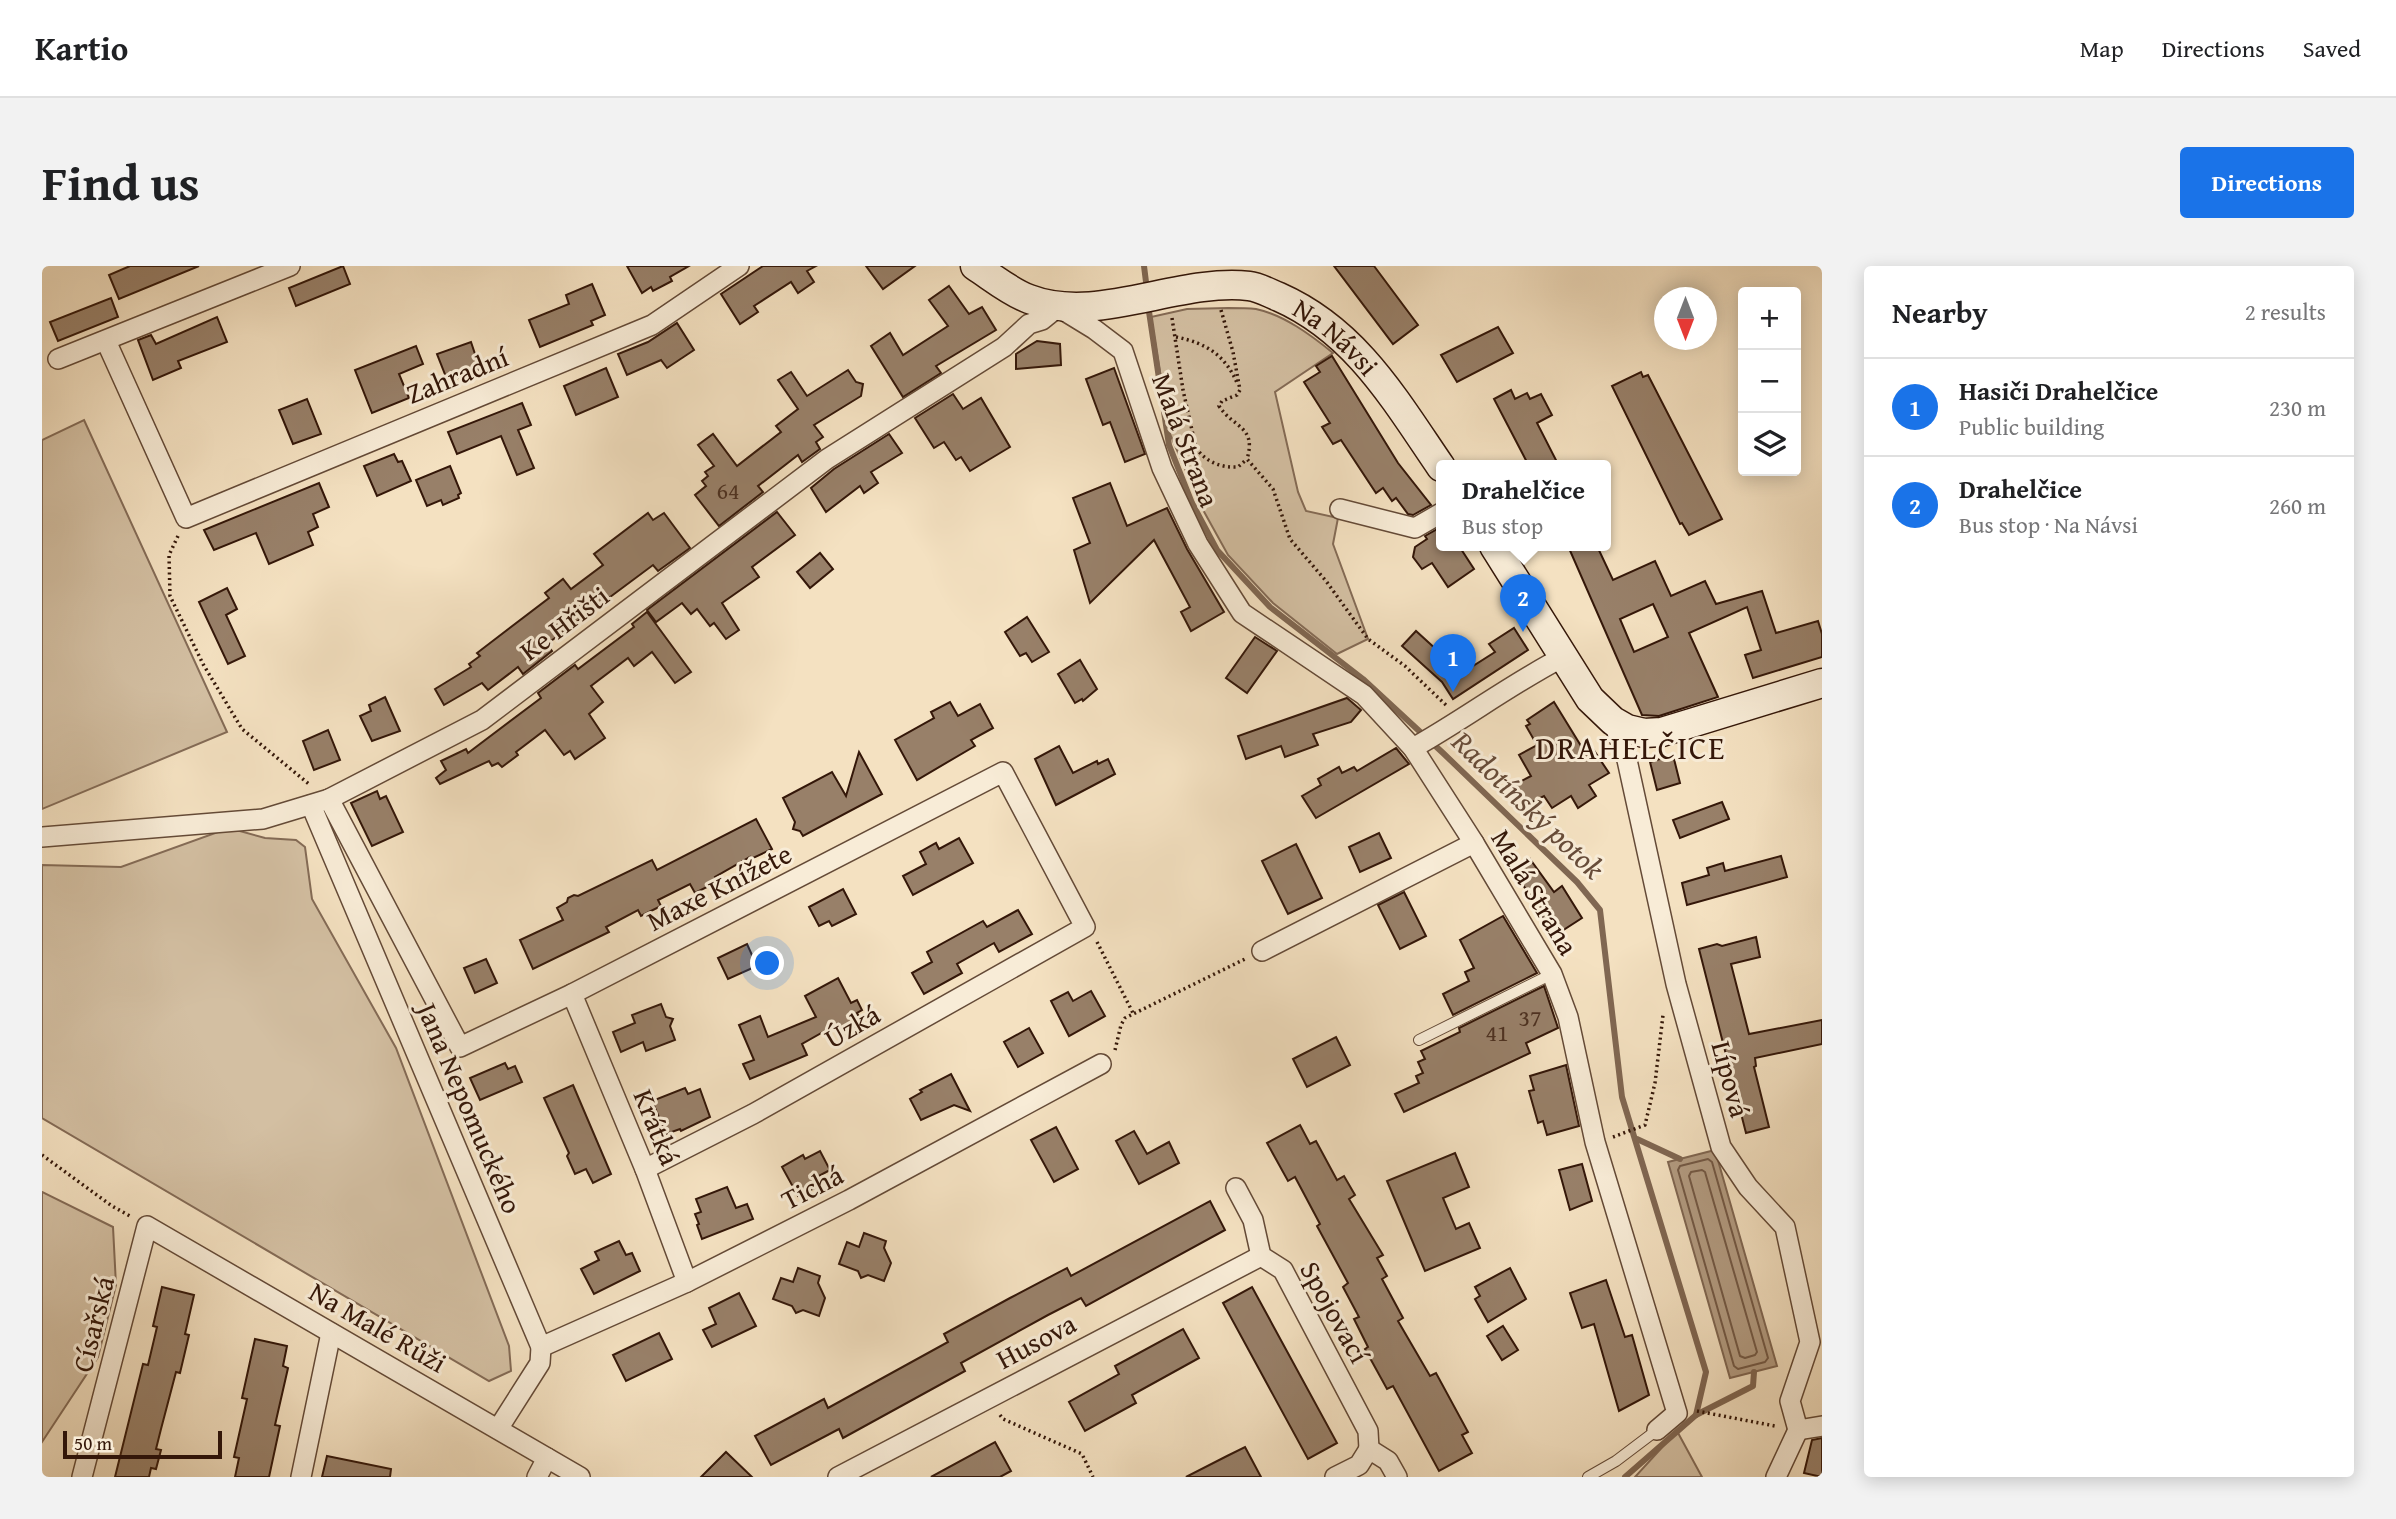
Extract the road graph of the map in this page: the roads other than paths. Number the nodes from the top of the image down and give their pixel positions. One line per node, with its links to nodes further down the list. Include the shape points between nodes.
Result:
1 (290, 266): 5 (street)
2 (739, 266): 5 (street, Zahradní, via 652,325 186,518)
3 (975, 266): 4 (main road, Na Návsi, via 1027,299)
4 (1058, 307): 7 (main road, Na Návsi, via 1178,301 1250,286 1265,291 1310,312 1347,341 1392,395); 14 (street, Malá Strana, via 1123,351 1162,468 1198,544 1242,613 1364,695); 16 (street, Ke Hřišti, via 1029,324 1004,347 827,459 482,720)
5 (106, 341): 6 (street)
6 (58, 359)
7 (1436, 460)
8 (1340, 509): 9 (street, via 1415,528)
9 (1436, 516)
10 (1497, 551): 11 (main road)
11 (1565, 656): 13 (main road, via 1590,699); 14 (street, via 1527,675)
12 (1822, 683): 13 (main road, via 1662,732 1644,733)
13 (1613, 721): 35 (street, Lípová, via 1627,760 1676,984 1720,1147 1785,1227 1810,1342 1790,1401)
14 (1417, 746): 18 (street, Malá Strana)
15 (1003, 772): 21 (street, Maxe Knížete); 25 (street, Úzká, via 1085,927 753,1115)
16 (320, 802): 17 (street, Ke Hřišti, via 263,819); 23 (street, Jana Nepomuckého); 31 (street, Jana Nepomuckého)
17 (42, 837)
18 (1474, 844): 19 (street); 20 (street, Malá Strana)
19 (1262, 951)
20 (1552, 974): 22 (lane); 34 (street, Malá Strana, via 1568,1017 1595,1142 1677,1413)
21 (572, 994): 23 (street, Maxe Knížete); 25 (street, Krátká)
22 (1419, 1040)
23 (460, 1047)
24 (1101, 1064): 29 (street, Tichá)
25 (645, 1169): 29 (street, Krátká)
26 (1236, 1188): 28 (street, Spojovací, via 1253,1220)
27 (147, 1226): 30 (street, Na Malé Růži); 39 (street, Císařská)
28 (1261, 1256): 36 (street, Spojovací, via 1283,1270 1368,1431); 43 (street, Husova)
29 (687, 1282): 31 (street, Tichá)
30 (331, 1332): 33 (street, Na Malé Růži); 40 (street)
31 (541, 1347): 33 (street, via 540,1363)
32 (1822, 1426): 35 (street)
33 (498, 1429): 37 (street, Na Malé Růži)
34 (1657, 1430): 45 (lane)
35 (1798, 1430): 46 (street)
36 (1369, 1449): 38 (street); 44 (street, via 1359,1465)
37 (547, 1458): 41 (street); 42 (street, Na Malé Růži)
38 (1393, 1469)
39 (82, 1477)
40 (301, 1477)
41 (537, 1477)
42 (580, 1477)
43 (838, 1477)
44 (1335, 1477)
45 (1588, 1477)
46 (1776, 1477)

